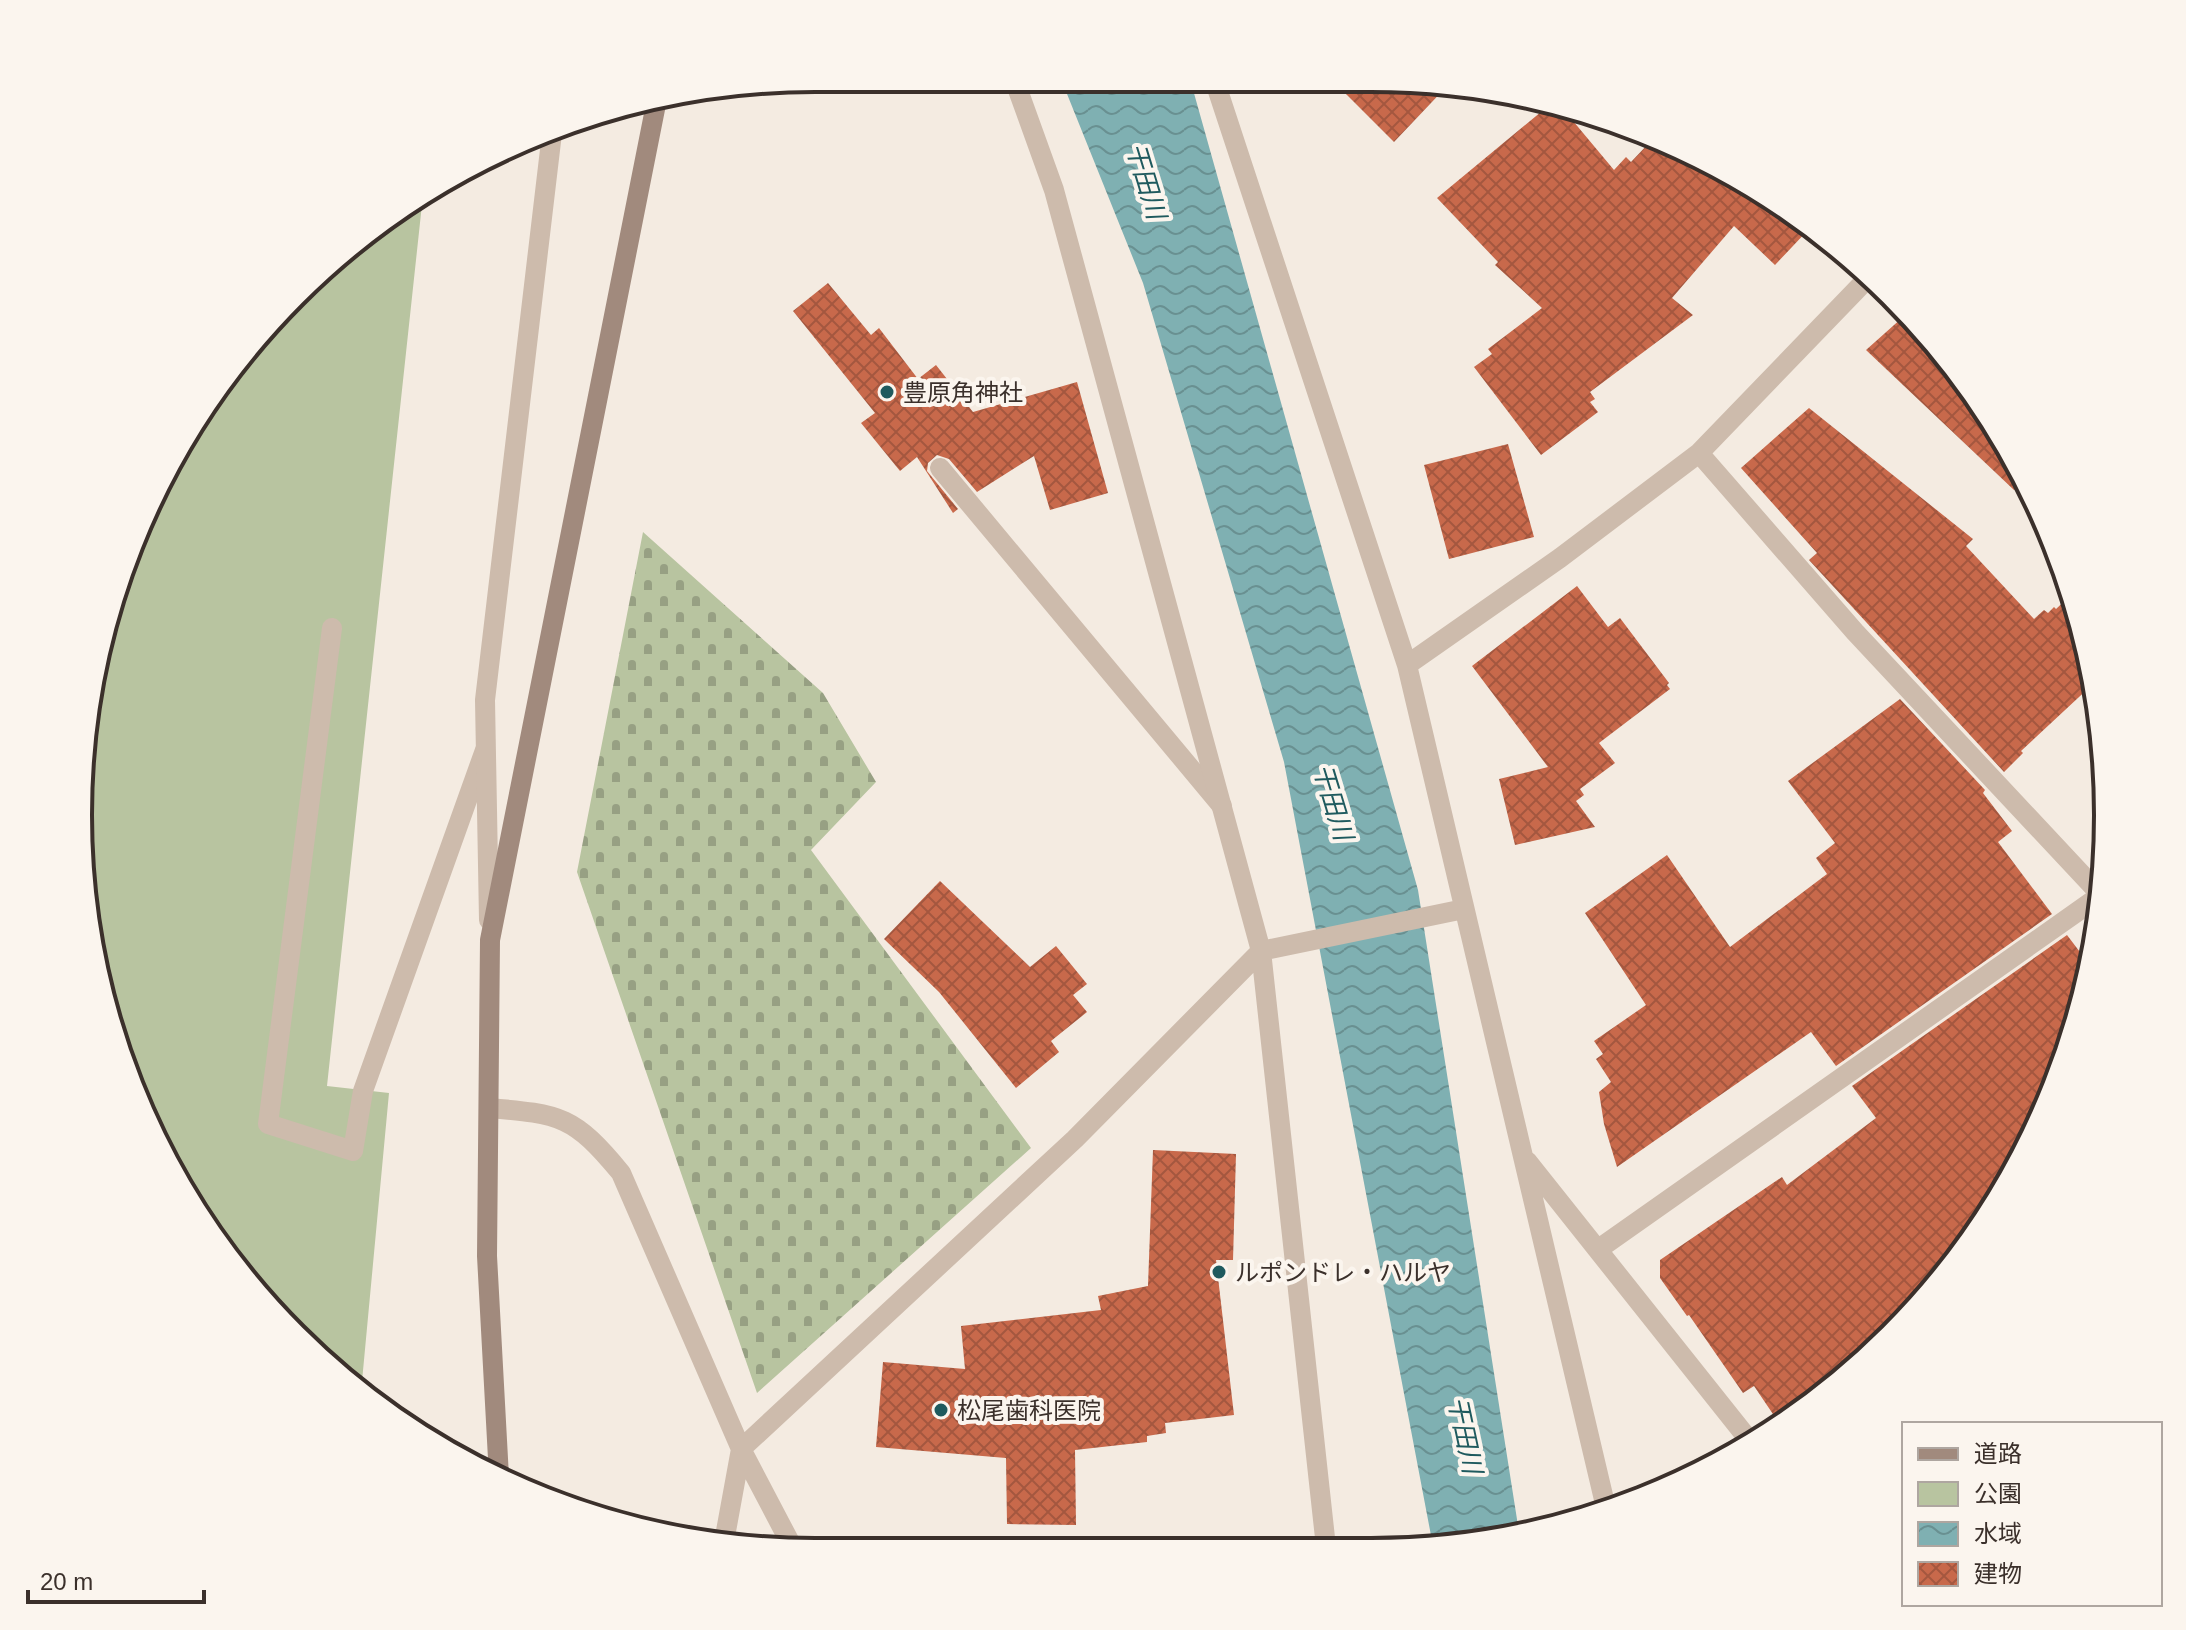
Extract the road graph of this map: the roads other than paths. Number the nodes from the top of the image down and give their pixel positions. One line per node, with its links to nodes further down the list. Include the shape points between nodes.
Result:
1 (1019, 92): 11 (street, via 1054,190)
2 (1218, 92): 9 (street)
3 (655, 111): 15 (street)
4 (551, 142): 10 (street, via 485,700)
5 (1862, 284): 6 (street)
6 (1699, 453): 9 (street); 12 (street, via 1855,632)
7 (940, 468): 11 (street)
8 (332, 628): 10 (street, via 268,1124 353,1151 363,1091)
9 (1407, 665): 14 (street)
10 (485, 750): 15 (street)
11 (1222, 806): 16 (street)
12 (2090, 882)
13 (2088, 905): 19 (street)
14 (1454, 911): 16 (street); 18 (street)
15 (490, 940): 17 (street)
16 (1261, 951): 21 (street, via 1075,1139); 26 (street)
17 (489, 1108): 21 (street, via 551,1113 592,1137 621,1173); 22 (street, via 487,1256)
18 (1525, 1158): 19 (street); 23 (street)
19 (1600, 1248): 20 (street)
20 (1744, 1434)
21 (741, 1449): 24 (street); 25 (street)
22 (498, 1465)
23 (1604, 1500)
24 (726, 1532)
25 (787, 1537)
26 (1325, 1538)

